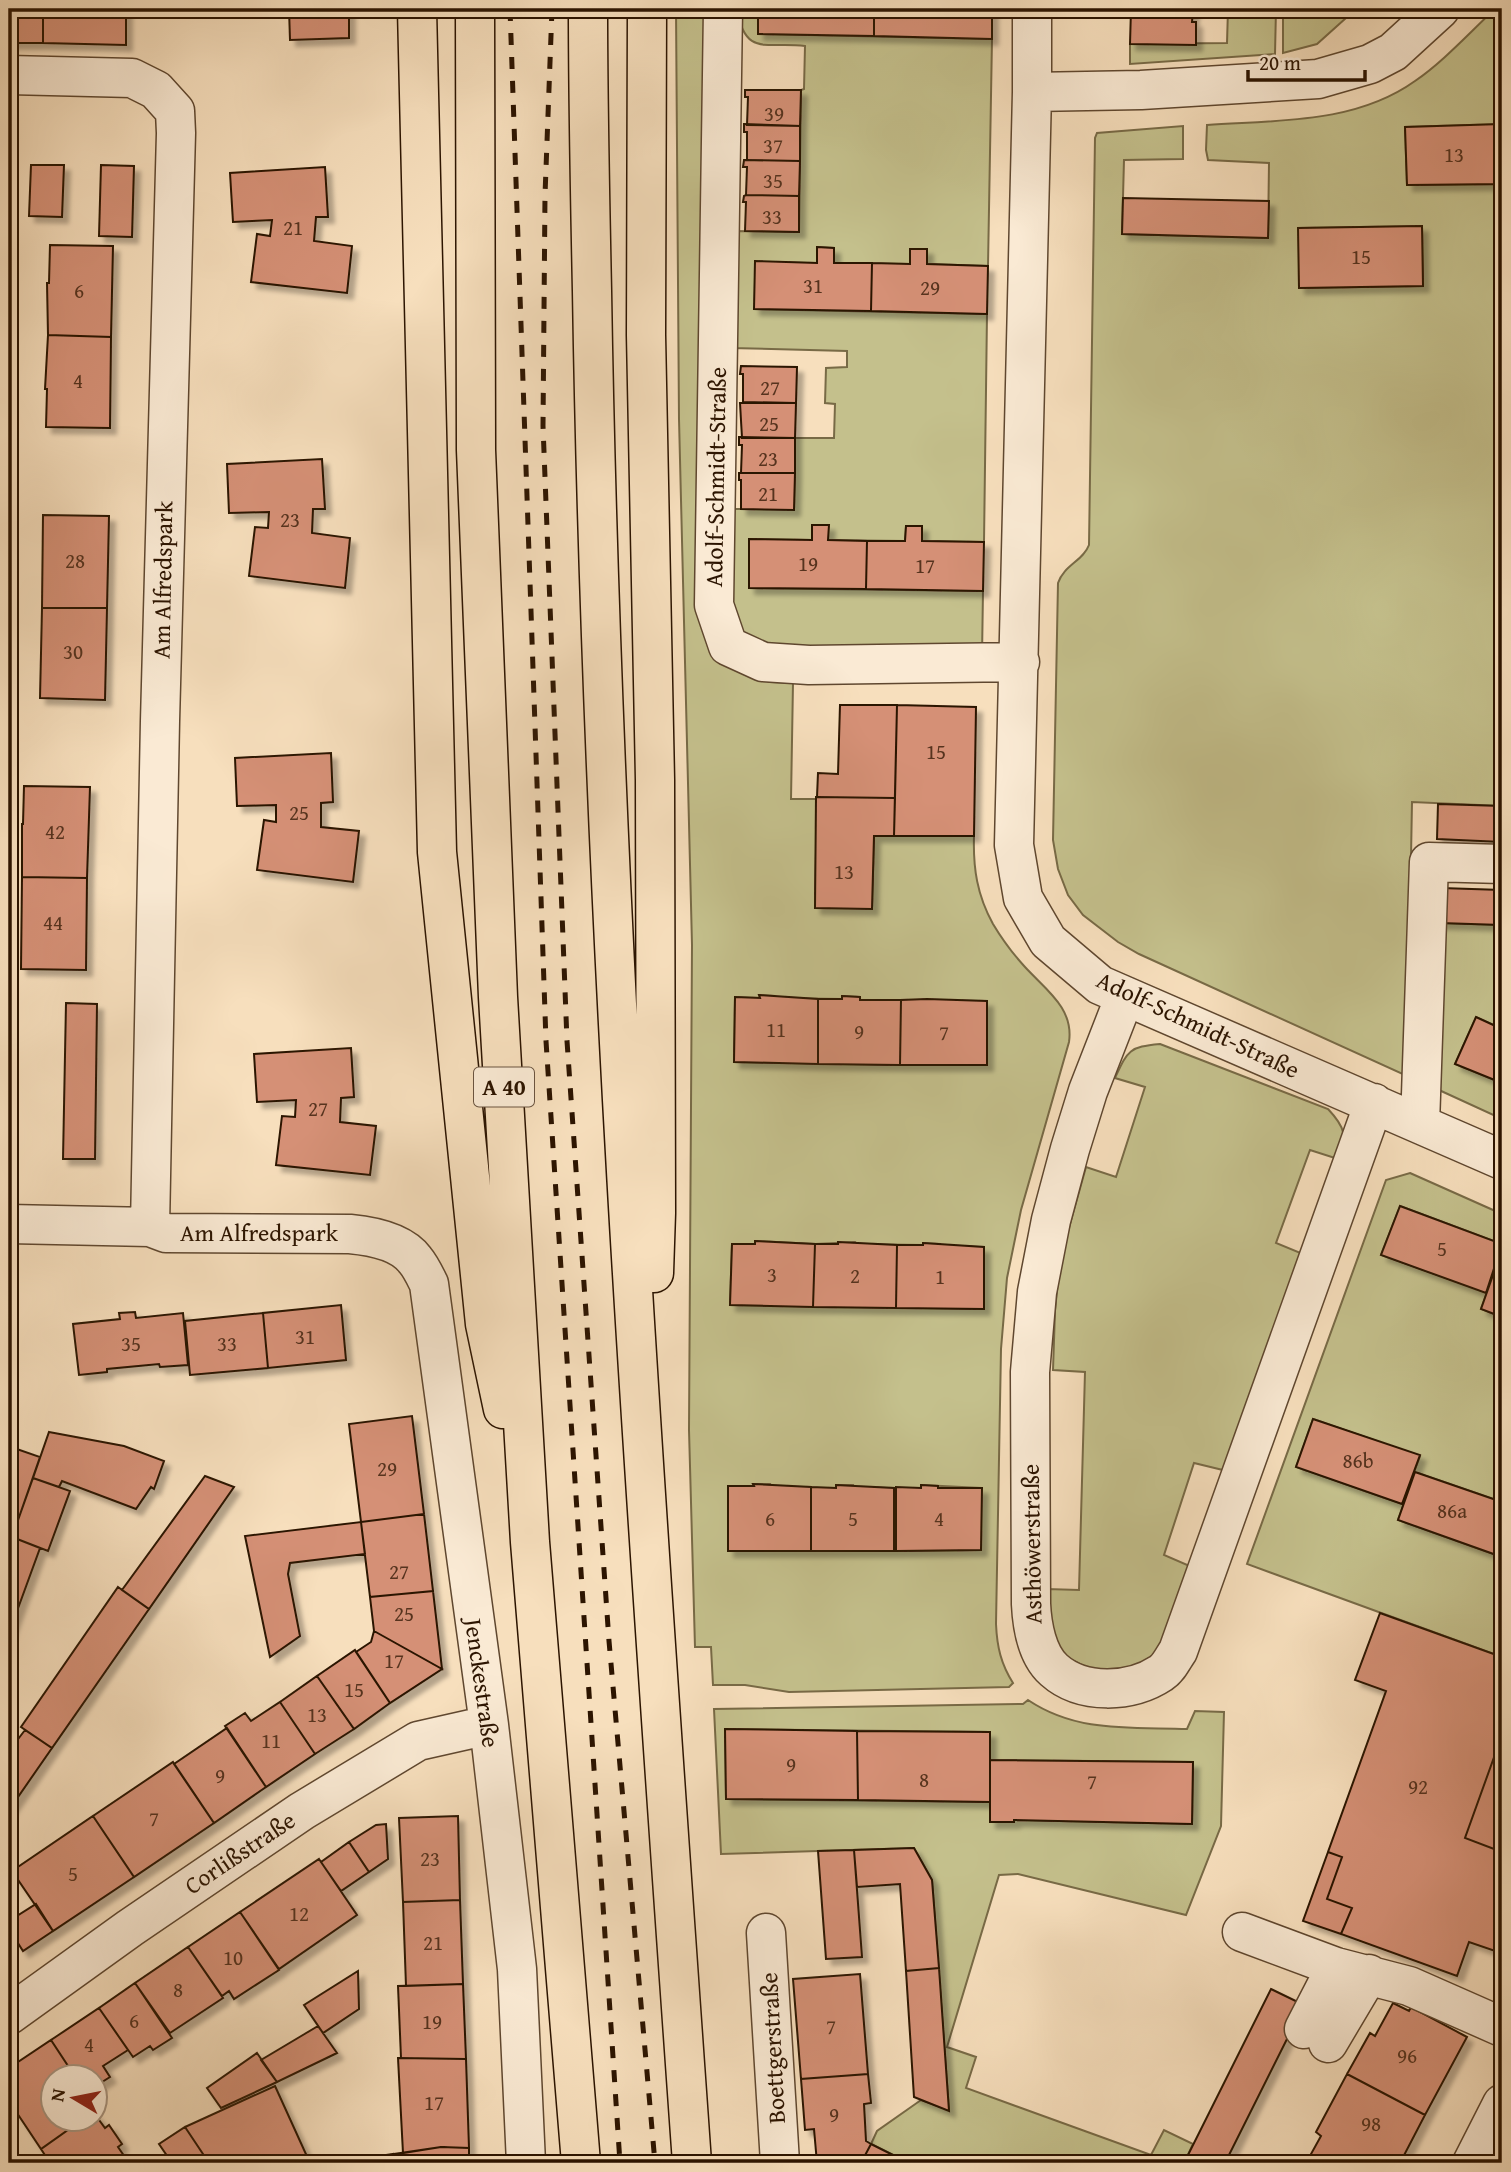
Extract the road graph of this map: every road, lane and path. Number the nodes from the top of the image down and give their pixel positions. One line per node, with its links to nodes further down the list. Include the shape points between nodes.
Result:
1 (417, 9): 20 (highway, via 437,852 485,1324)
2 (475, 9): 20 (highway, A 40, via 477,450 498,997)
3 (588, 9): 19 (highway, via 595,490 612,947)
4 (647, 9): 19 (highway, via 656,1213)
5 (723, 9): 10 (street, Adolf-Schmidt-Straße, via 714,605 728,646 763,662 809,665)
6 (1032, 9): 9 (street, Adolf-Schmidt-Straße)
7 (1440, 9): 9 (street, via 1393,52 1370,64 1318,79)
8 (9, 75): 17 (street, Am Alfredspark, via 132,78 156,90 175,111)
9 (1032, 92): 10 (street, Adolf-Schmidt-Straße)
10 (1020, 662): 12 (street, Adolf-Schmidt-Straße, via 1014,845 1023,898 1048,941 1100,985)
11 (1502, 864): 14 (street, via 1429,862)
12 (1125, 996): 13 (street, Adolf-Schmidt-Straße); 13 (street, Asthöwerstraße, via 1088,1091 1051,1220 1037,1293 1030,1372 1033,1634 1052,1669 1080,1686 1142,1683 1164,1671 1178,1651)
13 (1374, 1103): 14 (street, Adolf-Schmidt-Straße)
14 (1420, 1124): 15 (street, Adolf-Schmidt-Straße)
15 (1502, 1160)
16 (9, 1224): 17 (street, Am Alfredspark)
17 (150, 1227): 18 (street, Am Alfredspark, via 166,1233)
18 (370, 1236): 21 (street, Jenckestraße, via 414,1258 429,1284)
19 (645, 1503): 31 (highway)
20 (530, 1542): 30 (highway, A 40)
21 (489, 1725): 25 (street, Corlißstraße, via 418,1741 302,1811); 29 (street, Jenckestraße, via 517,1969)
22 (1242, 1932): 24 (street)
23 (766, 1933): 32 (street, Boettgerstraße)
24 (1353, 1970): 26 (street, via 1409,1986); 27 (street)
25 (9, 2015)
26 (1502, 2027)
27 (1316, 2036)
28 (1502, 2104): 33 (street)
29 (526, 2163)
30 (580, 2163)
31 (692, 2163)
32 (780, 2163)
33 (1472, 2163)

